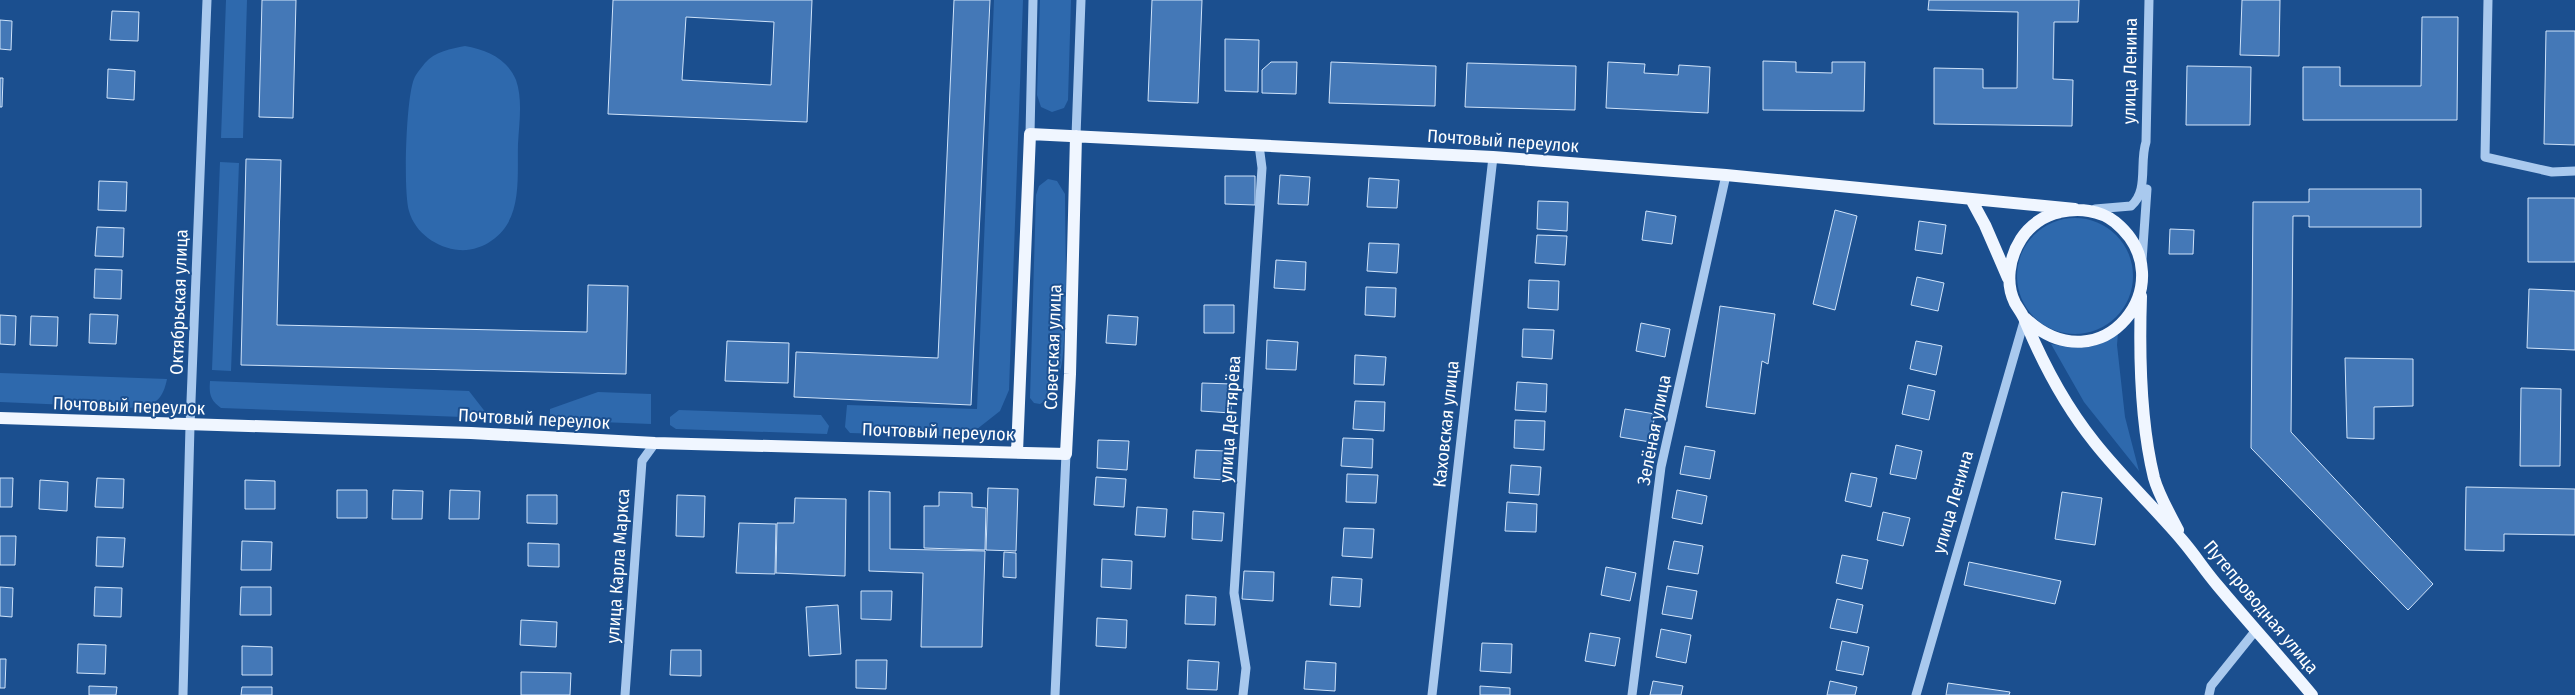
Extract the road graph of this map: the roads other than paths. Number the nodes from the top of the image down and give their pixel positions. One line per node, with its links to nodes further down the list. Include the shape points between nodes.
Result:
1 (207, 0): 20 (street, Октябрьская улица)
2 (1033, 0): 6 (street, Советская улица)
3 (1080, 0): 7 (street, Советская улица)
4 (2149, 0): 8 (street, улица Ленина)
5 (2488, 0): 11 (street, via 2485,157 2552,172)
6 (1030, 134): 7 (main road, Почтовый переулок); 22 (main road, Советская улица)
7 (1076, 136): 9 (main road, Почтовый переулок); 23 (main road, Советская улица)
8 (2146, 142): 14 (street, улица Ленина, via 2138,200 2122,208); 15 (street, улица Ленина, via 2149,151)
9 (1259, 145): 10 (main road, Почтовый переулок); 29 (street, улица Дегтярёва, via 1262,168 1234,593 1246,668)
10 (1493, 157): 12 (main road, Почтовый переулок); 30 (street, Каховская улица)
11 (2575, 171)
12 (1726, 175): 13 (main road, Почтовый переулок); 31 (street, Зелёная улица, via 1661,467)
13 (1972, 201): 14 (main road, Почтовый переулок); 16 (main road)
14 (2075, 209): 15 (main road, via 2097,213 2114,221 2132,239); 16 (main road, via 2053,213 2024,234 2010,263)
15 (2142, 263): 17 (main road)
16 (2009, 282): 18 (main road, via 2014,302)
17 (2141, 289): 18 (main road, via 2128,317 2112,332 2098,339 2082,342 2051,338); 24 (main road, via 2139,352 2148,443 2155,480)
18 (2025, 318): 24 (main road, via 2040,356 2075,416 2116,468); 32 (street, улица Ленина)
19 (0, 418): 20 (main road, Почтовый переулок)
20 (190, 426): 21 (main road, Почтовый переулок, via 471,433); 26 (street, Октябрьская улица)
21 (654, 443): 22 (main road, Почтовый переулок); 27 (street, улица Карла Маркса, via 642,461)
22 (1017, 452): 23 (main road, Почтовый переулок)
23 (1066, 454): 28 (street, Советская улица)
24 (2183, 541): 25 (main road, Путепроводная улица)
25 (2256, 630): 33 (street, via 2211,686); 34 (main road, Путепроводная улица)
26 (183, 695)
27 (625, 695)
28 (1055, 695)
29 (1243, 695)
30 (1432, 695)
31 (1632, 695)
32 (1916, 695)
33 (2209, 695)
34 (2312, 695)

